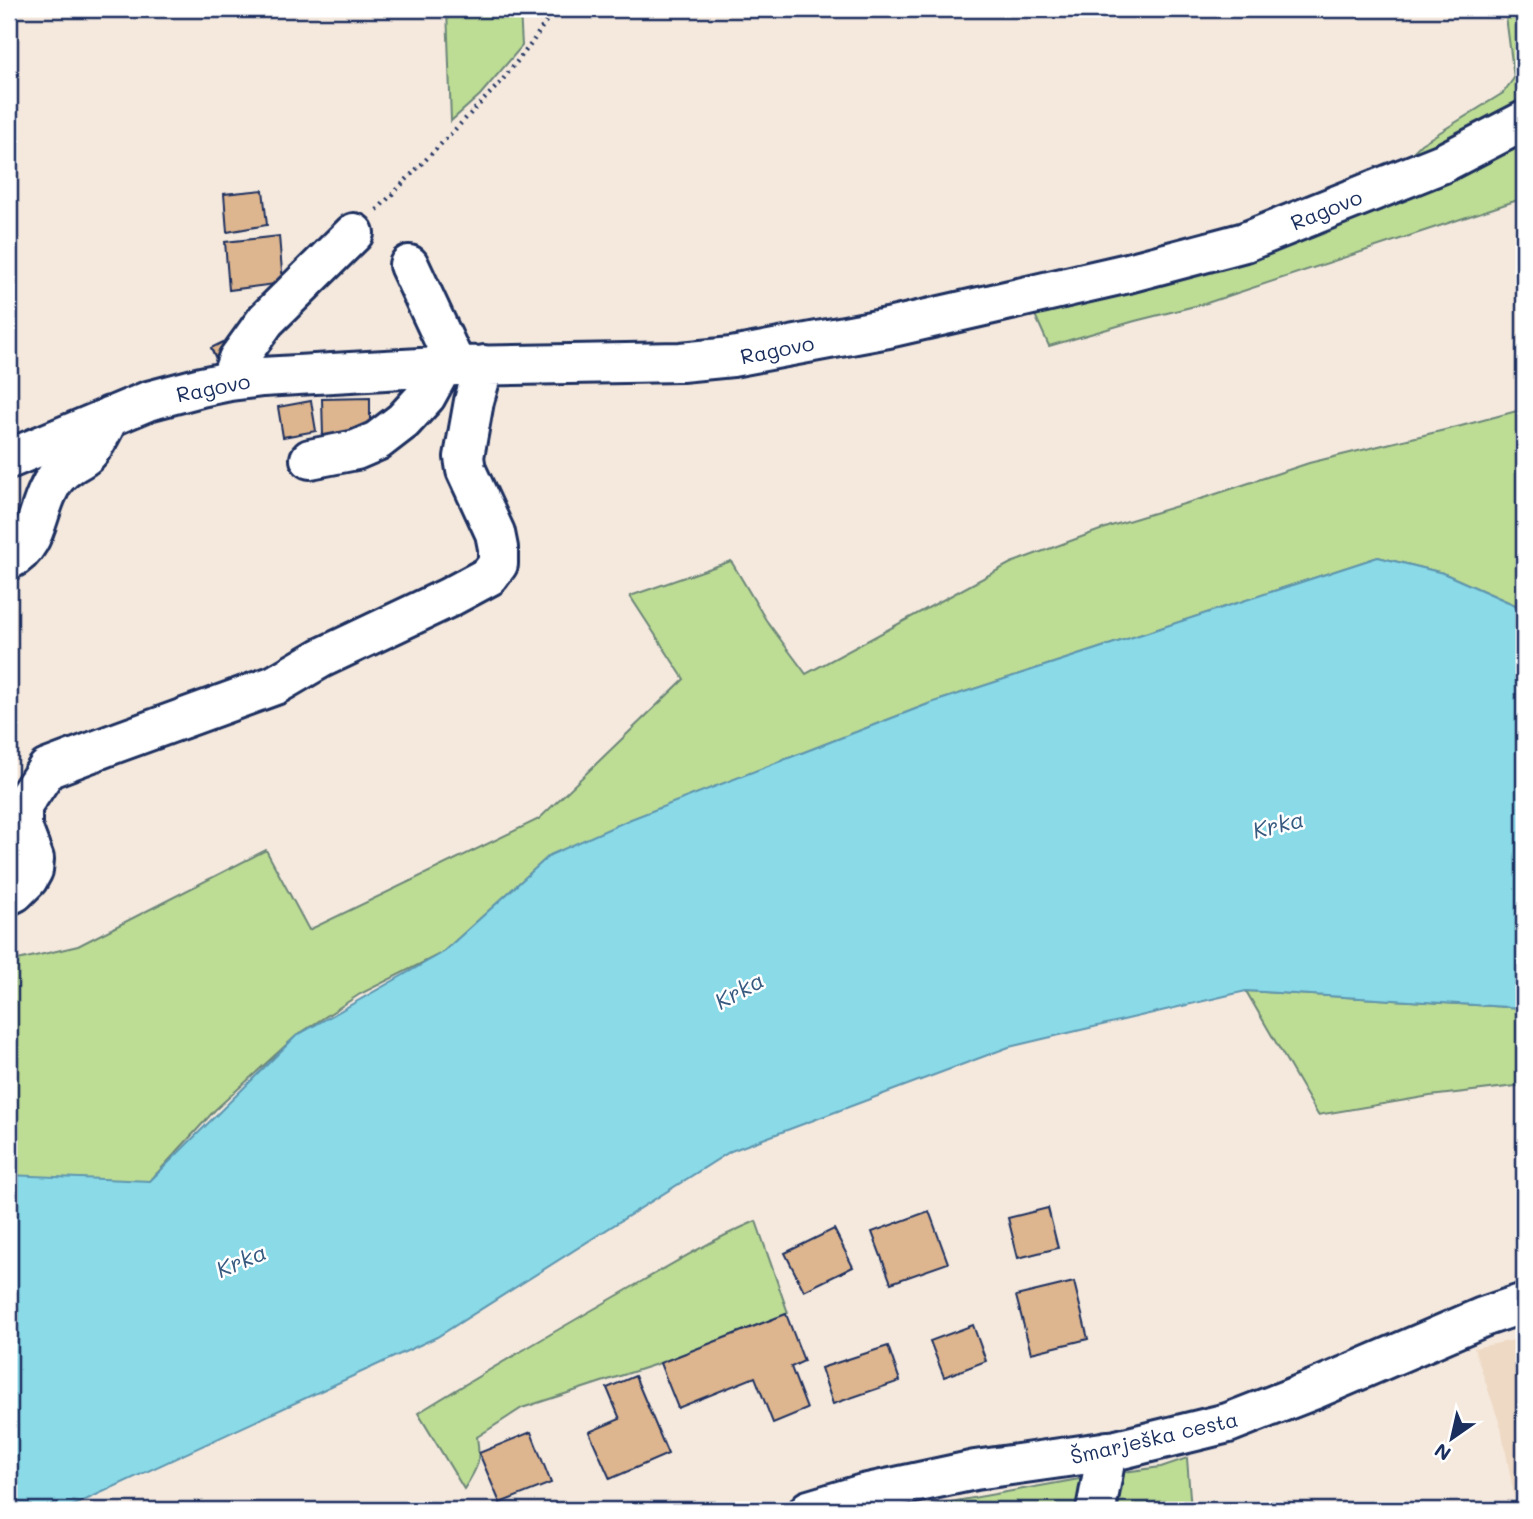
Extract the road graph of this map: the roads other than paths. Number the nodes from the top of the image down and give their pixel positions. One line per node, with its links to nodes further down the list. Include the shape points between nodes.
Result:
1 (1524, 121): 4 (street, Ragovo, via 1443,163 1245,242 1128,273 888,328 732,357)
2 (354, 233): 5 (street, via 266,320)
3 (410, 265): 4 (street)
4 (461, 366): 5 (street, Ragovo); 7 (street, via 377,441 356,450); 10 (street, via 474,401 466,470 498,548 498,564 489,576 275,685 47,769 22,806 22,827 34,859 33,870)
5 (230, 381): 6 (street, Ragovo, via 148,401)
6 (110, 416): 8 (street, Ragovo); 9 (street, via 87,454 54,480 35,531 18,556)
7 (310, 458)
8 (9, 459)
9 (9, 560)
10 (9, 895)
11 (1524, 1303): 12 (street, Šmarješka cesta, via 1228,1423)
12 (1107, 1451): 13 (street, Šmarješka cesta, via 975,1470); 14 (street)
13 (809, 1510)
14 (1096, 1510)

